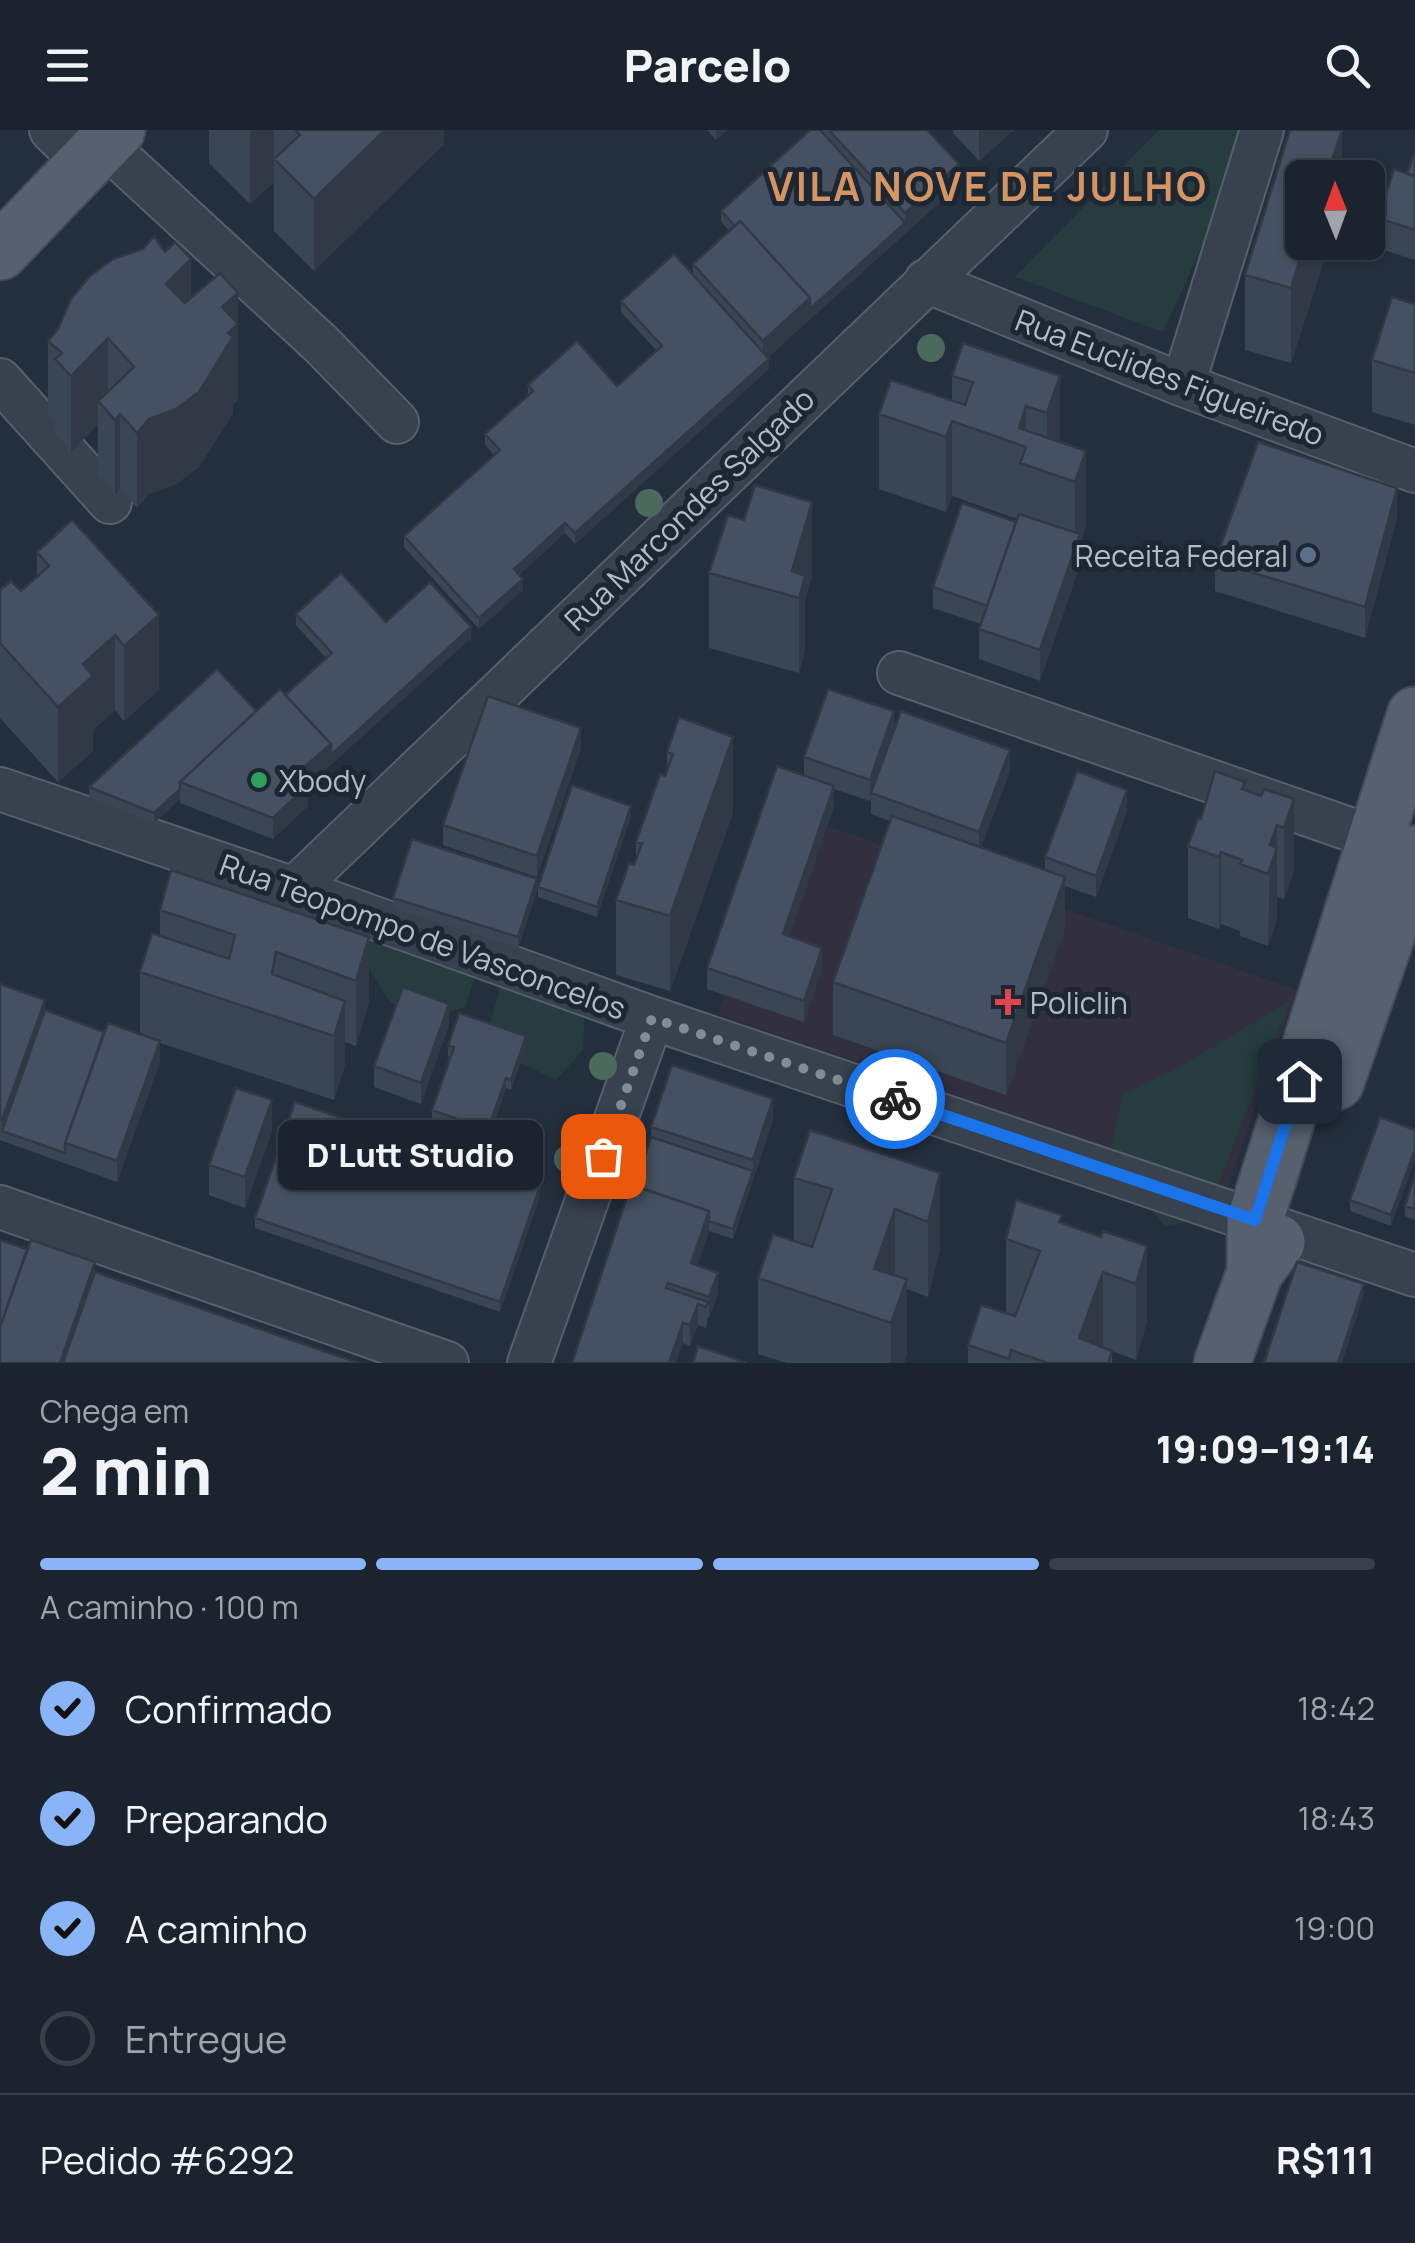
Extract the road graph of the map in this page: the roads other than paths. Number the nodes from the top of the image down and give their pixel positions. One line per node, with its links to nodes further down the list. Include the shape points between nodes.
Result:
1 (1086, 130): 5 (street, Rua Marcondes Salgado)
2 (1262, 130): 7 (street)
3 (89, 142): 4 (main road); 8 (street, via 321,344)
4 (0, 252)
5 (926, 281): 7 (street, Rua Euclides Figueiredo); 15 (street, Rua Marcondes Salgado)
6 (0, 380): 10 (street)
7 (1183, 385): 9 (street, Rua Euclides Figueiredo)
8 (396, 422)
9 (1415, 471)
10 (110, 502)
11 (898, 674): 14 (street)
12 (1415, 714): 14 (main road)
13 (0, 789): 15 (street, Rua Teopompo de Vasconcelos)
14 (1402, 848): 18 (main road)
15 (294, 889): 16 (street, Rua Teopompo de Vasconcelos)
16 (652, 1018): 18 (street, Rua Teopompo de Vasconcelos); 21 (street)
17 (0, 1208): 20 (street)
18 (1265, 1241): 19 (street, Rua Teopompo de Vasconcelos); 22 (main road)
19 (1415, 1275)
20 (447, 1363)
21 (530, 1363)
22 (1222, 1363)

